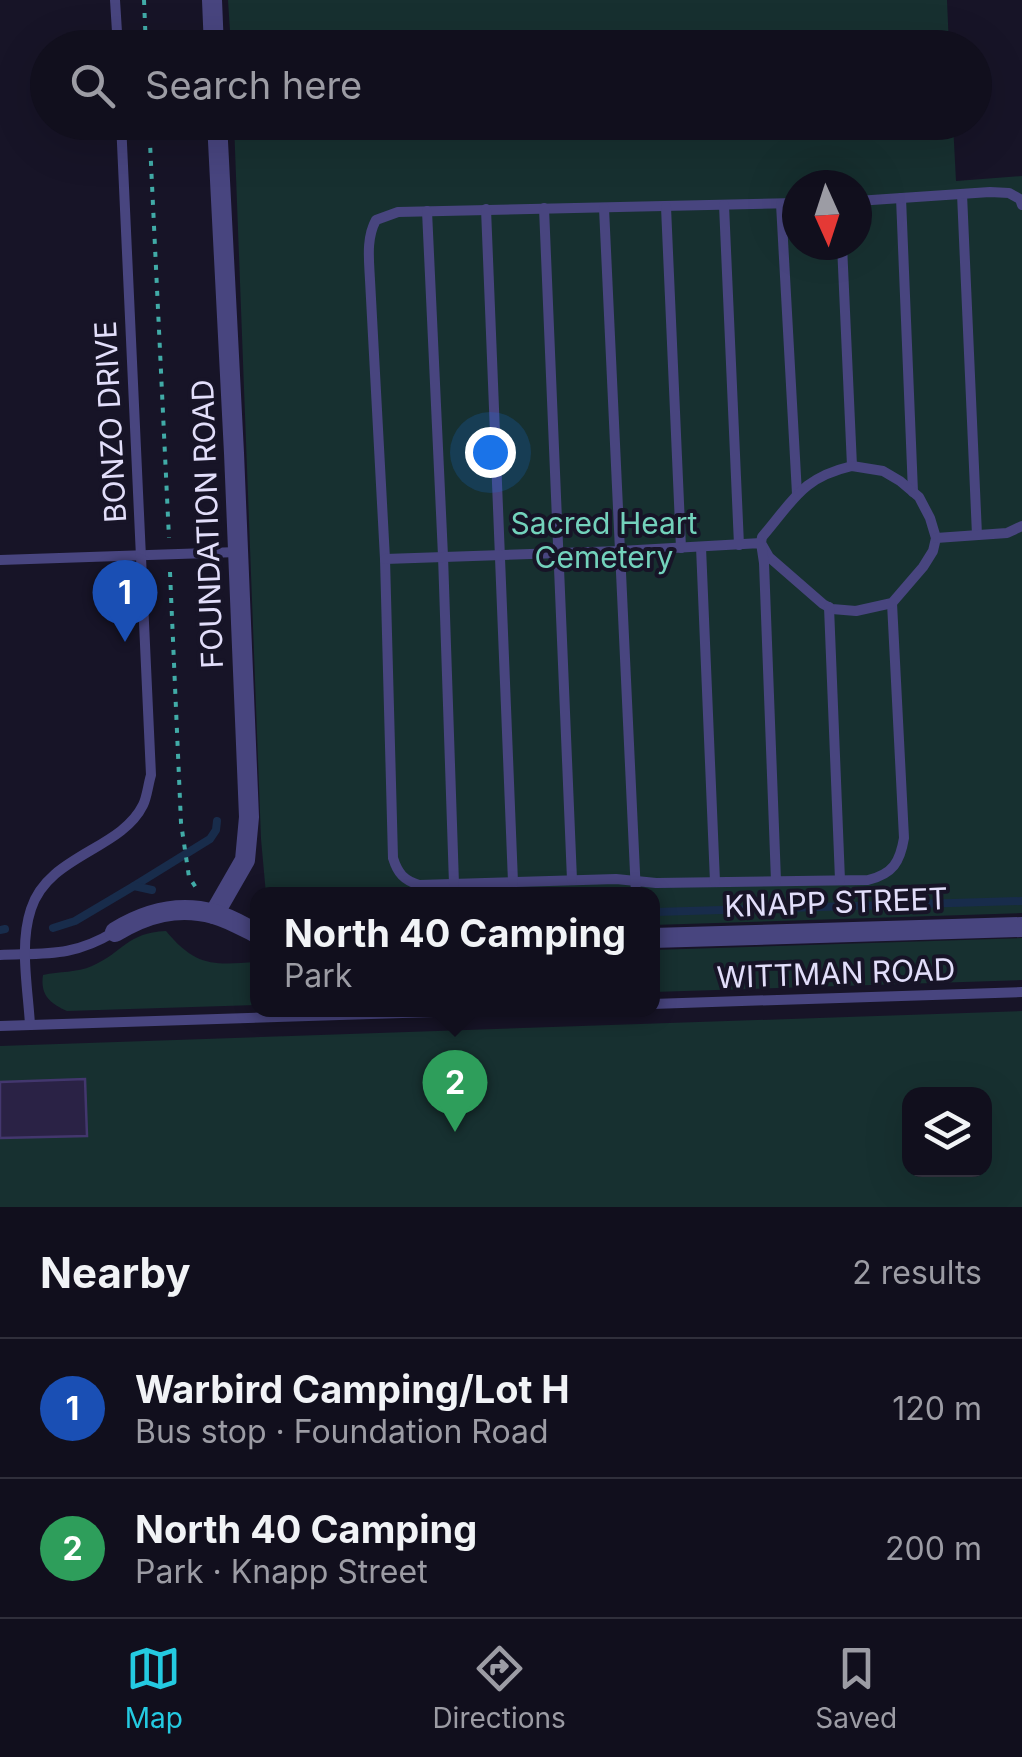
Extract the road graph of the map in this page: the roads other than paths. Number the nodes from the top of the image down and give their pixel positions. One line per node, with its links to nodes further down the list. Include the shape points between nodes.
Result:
1 (116, 0): 3 (lane)
2 (212, 0): 4 (street)
3 (117, 30)
4 (213, 30)
5 (122, 140): 33 (lane, BONZO DRIVE)
6 (219, 140): 29 (street, FOUNDATION ROAD)
7 (962, 194): 8 (lane); 12 (lane, via 1009,193); 23 (lane)
8 (901, 198): 9 (lane); 20 (lane)
9 (872, 200)
10 (781, 204): 11 (lane); 21 (lane)
11 (724, 205): 13 (lane); 26 (lane)
12 (1022, 205)
13 (666, 207): 15 (lane); 28 (lane)
14 (544, 208): 15 (lane); 16 (lane); 31 (lane)
15 (604, 208): 30 (lane)
16 (486, 209): 17 (lane); 32 (lane)
17 (426, 211): 34 (lane); 35 (lane, via 376,220 369,244)
18 (843, 260): 19 (lane)
19 (852, 466): 20 (lane, via 883,472); 21 (lane, via 818,477)
20 (914, 493): 24 (lane)
21 (797, 494): 25 (lane)
22 (1022, 526): 23 (lane)
23 (978, 535): 24 (lane)
24 (936, 538): 37 (lane)
25 (761, 543): 26 (lane); 38 (lane); 42 (lane)
26 (739, 545): 27 (lane)
27 (701, 547): 28 (lane); 44 (lane)
28 (681, 548): 30 (lane)
29 (238, 552): 33 (lane); 47 (street, FOUNDATION ROAD, via 249,835 245,860)
30 (620, 552): 31 (lane); 41 (lane)
31 (558, 553): 32 (lane); 39 (lane)
32 (500, 555): 34 (lane); 43 (lane)
33 (142, 556): 36 (lane); 52 (lane, BONZO DRIVE, via 151,739 144,805 131,822 43,886 26,928)
34 (443, 556): 35 (lane); 45 (lane)
35 (385, 559): 45 (lane, via 392,858 410,882)
36 (0, 560)
37 (892, 603): 38 (lane, via 856,611); 40 (lane, via 902,850 880,877)
38 (829, 607): 40 (lane)
39 (572, 880): 41 (lane); 43 (lane)
40 (840, 880): 42 (lane)
41 (635, 881): 44 (lane); 46 (lane)
42 (776, 881): 44 (lane)
43 (513, 882): 45 (lane)
44 (715, 882)
45 (454, 884)
46 (635, 887)
47 (214, 914): 49 (street); 50 (street, via 155,912)
48 (1022, 926): 51 (street, KNAPP STREET)
49 (250, 930)
50 (115, 932): 52 (lane, via 71,952)
51 (660, 938)
52 (26, 954): 53 (lane); 57 (lane, BONZO DRIVE)
53 (0, 955)
54 (1022, 992): 55 (lane, WITTMAN ROAD)
55 (660, 1004)
56 (279, 1017): 57 (lane)
57 (30, 1025): 58 (lane)
58 (0, 1026)

